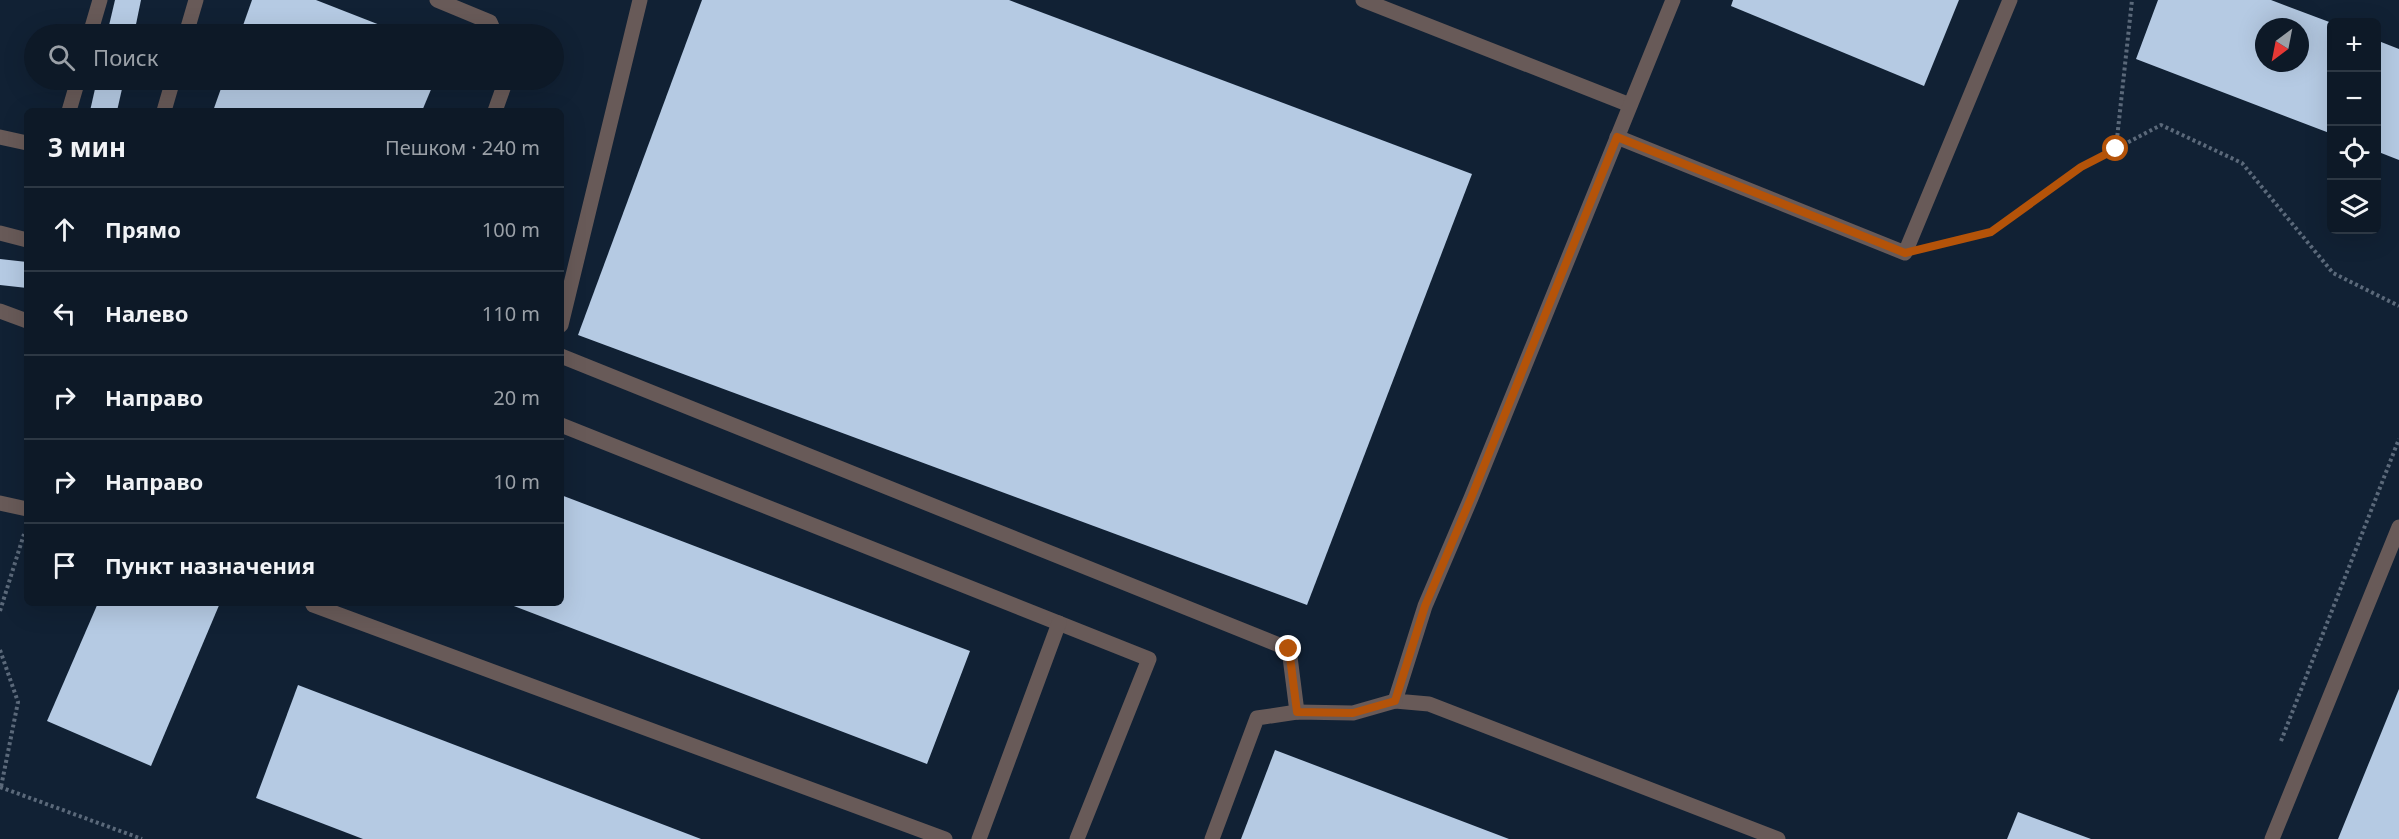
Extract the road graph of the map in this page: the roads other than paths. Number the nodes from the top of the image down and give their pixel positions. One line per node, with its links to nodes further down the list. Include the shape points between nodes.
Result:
1 (100, 0): 8 (lane)
2 (196, 0): 9 (lane)
3 (437, 0): 10 (lane)
4 (640, 0): 24 (lane)
5 (1363, 0): 14 (lane)
6 (1673, 0): 14 (lane)
7 (2010, 0): 19 (lane, via 1905,253)
8 (93, 24)
9 (189, 24)
10 (491, 24)
11 (75, 90): 15 (lane)
12 (170, 90): 16 (lane)
13 (502, 90): 17 (lane)
14 (1630, 105): 19 (lane)
15 (70, 108)
16 (165, 108)
17 (496, 108)
18 (0, 136): 20 (lane)
19 (1617, 137): 33 (lane, via 1425,606)
20 (24, 143)
21 (0, 233): 22 (lane)
22 (24, 239)
23 (0, 311): 25 (lane)
24 (564, 313)
25 (24, 320)
26 (564, 357): 34 (lane, via 1289,649)
27 (564, 426): 32 (lane)
28 (0, 503): 29 (lane)
29 (24, 508)
30 (2399, 526): 40 (lane)
31 (316, 606): 35 (lane)
32 (1059, 623): 36 (lane); 37 (lane, via 1149,659)
33 (1395, 701): 34 (lane, via 1353,713); 39 (lane, via 1429,705)
34 (1297, 712): 38 (lane, via 1257,718)
35 (945, 839)
36 (980, 839)
37 (1077, 839)
38 (1212, 839)
39 (1778, 839)
40 (2272, 839)

